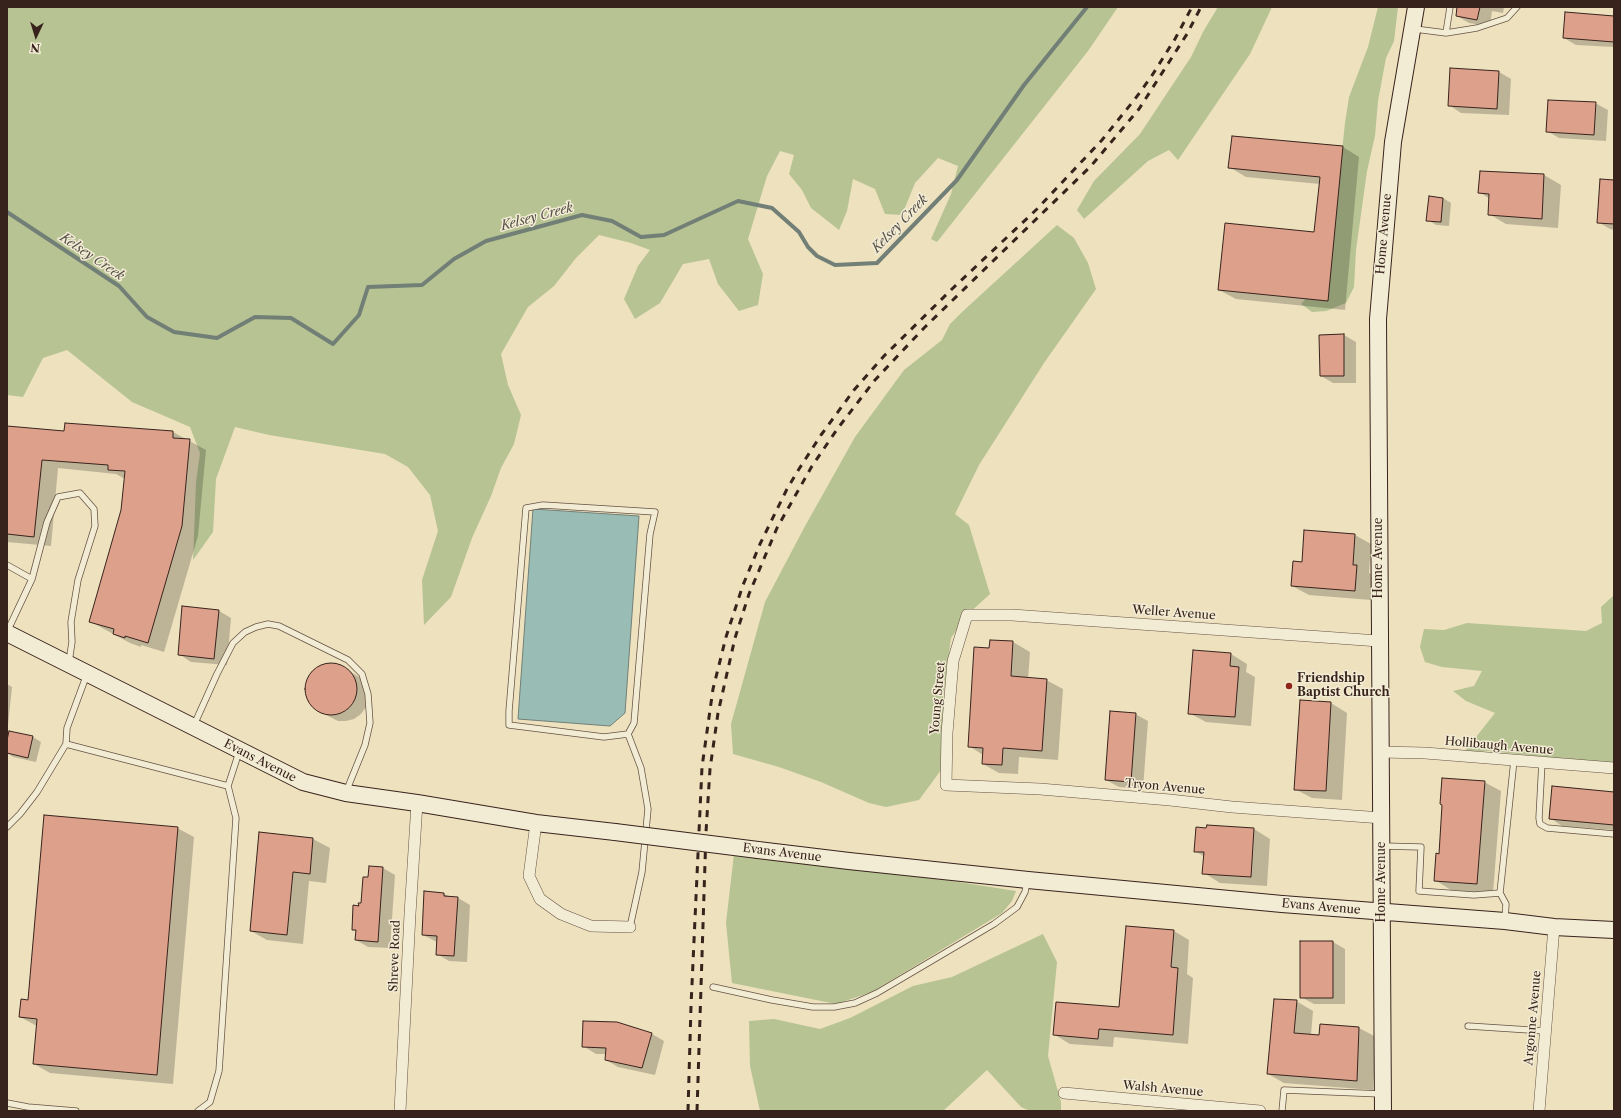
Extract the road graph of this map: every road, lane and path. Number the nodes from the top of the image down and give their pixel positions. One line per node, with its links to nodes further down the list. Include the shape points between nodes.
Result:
1 (1416, 7): 4 (street, Home Avenue)
2 (1450, 7): 5 (lane)
3 (1516, 7): 5 (lane, via 1507,18 1477,28)
4 (1412, 29): 5 (lane); 10 (street, Home Avenue, via 1393,142 1378,298)
5 (1446, 33)
6 (7, 565): 7 (lane)
7 (32, 579): 9 (lane); 11 (lane, via 47,522 58,497 80,493 94,509 95,526 78,580 71,622)
8 (967, 615): 10 (street, Weller Avenue, via 1012,615); 21 (street, Young Street, via 953,661)
9 (11, 636): 11 (street, Evans Avenue)
10 (1379, 641): 17 (street, Home Avenue)
11 (69, 665): 12 (street, Evans Avenue)
12 (87, 674): 13 (street, Evans Avenue); 15 (lane, via 66,728)
13 (193, 727): 16 (street, Evans Avenue); 23 (lane, via 233,643 244,632 256,627 268,624 279,626 348,660 362,674 368,694 370,723 365,745)
14 (628, 734): 14 (lane, via 634,723 650,534 655,512 544,505 526,508 509,724 604,737); 35 (lane, via 641,768 648,809 642,872)
15 (66, 744): 22 (lane); 27 (lane, via 37,792)
16 (240, 750): 22 (lane); 23 (street, Evans Avenue, via 303,782)
17 (1381, 752): 18 (street, Hollibaugh Avenue); 25 (street, Home Avenue)
18 (1514, 760): 19 (street, Hollibaugh Avenue); 31 (lane)
19 (1542, 762): 20 (street, Hollibaugh Avenue); 28 (lane, via 1540,824 1547,828)
20 (1614, 768)
21 (946, 785): 25 (street, Tryon Avenue, via 1040,789)
22 (228, 786): 44 (lane, via 236,818 219,1071 210,1102)
23 (346, 793): 24 (street, Evans Avenue)
24 (417, 803): 26 (street, Evans Avenue); 45 (street, Shreve Road)
25 (1382, 818): 29 (street, Home Avenue)
26 (536, 823): 30 (street, Evans Avenue, bridge, via 849,862); 35 (street, via 529,876 540,899 562,914 592,926)
27 (7, 826)
28 (1614, 834)
29 (1382, 846): 31 (lane, via 1421,847 1419,891 1474,895); 32 (street, Home Avenue)
30 (1028, 880): 32 (street, Evans Avenue); 37 (lane, via 1025,892 1016,907 994,924 877,993 855,1003 813,1007)
31 (1500, 893): 33 (lane, via 1506,904)
32 (1382, 912): 33 (street, Evans Avenue); 41 (street, Home Avenue)
33 (1505, 921): 34 (street, Evans Avenue)
34 (1554, 927): 36 (street, Evans Avenue); 39 (street, Argonne Avenue)
35 (630, 928)
36 (1614, 930)
37 (713, 987)
38 (1468, 1026): 39 (lane)
39 (1545, 1031): 49 (street, Argonne Avenue)
40 (1064, 1093): 46 (street, Walsh Avenue)
41 (1384, 1094): 47 (lane, via 1284,1090); 48 (street, Home Avenue)
42 (7, 1103): 43 (lane)
43 (76, 1111)
44 (198, 1111)
45 (400, 1111)
46 (1260, 1111)
47 (1282, 1111)
48 (1383, 1111)
49 (1539, 1111)

